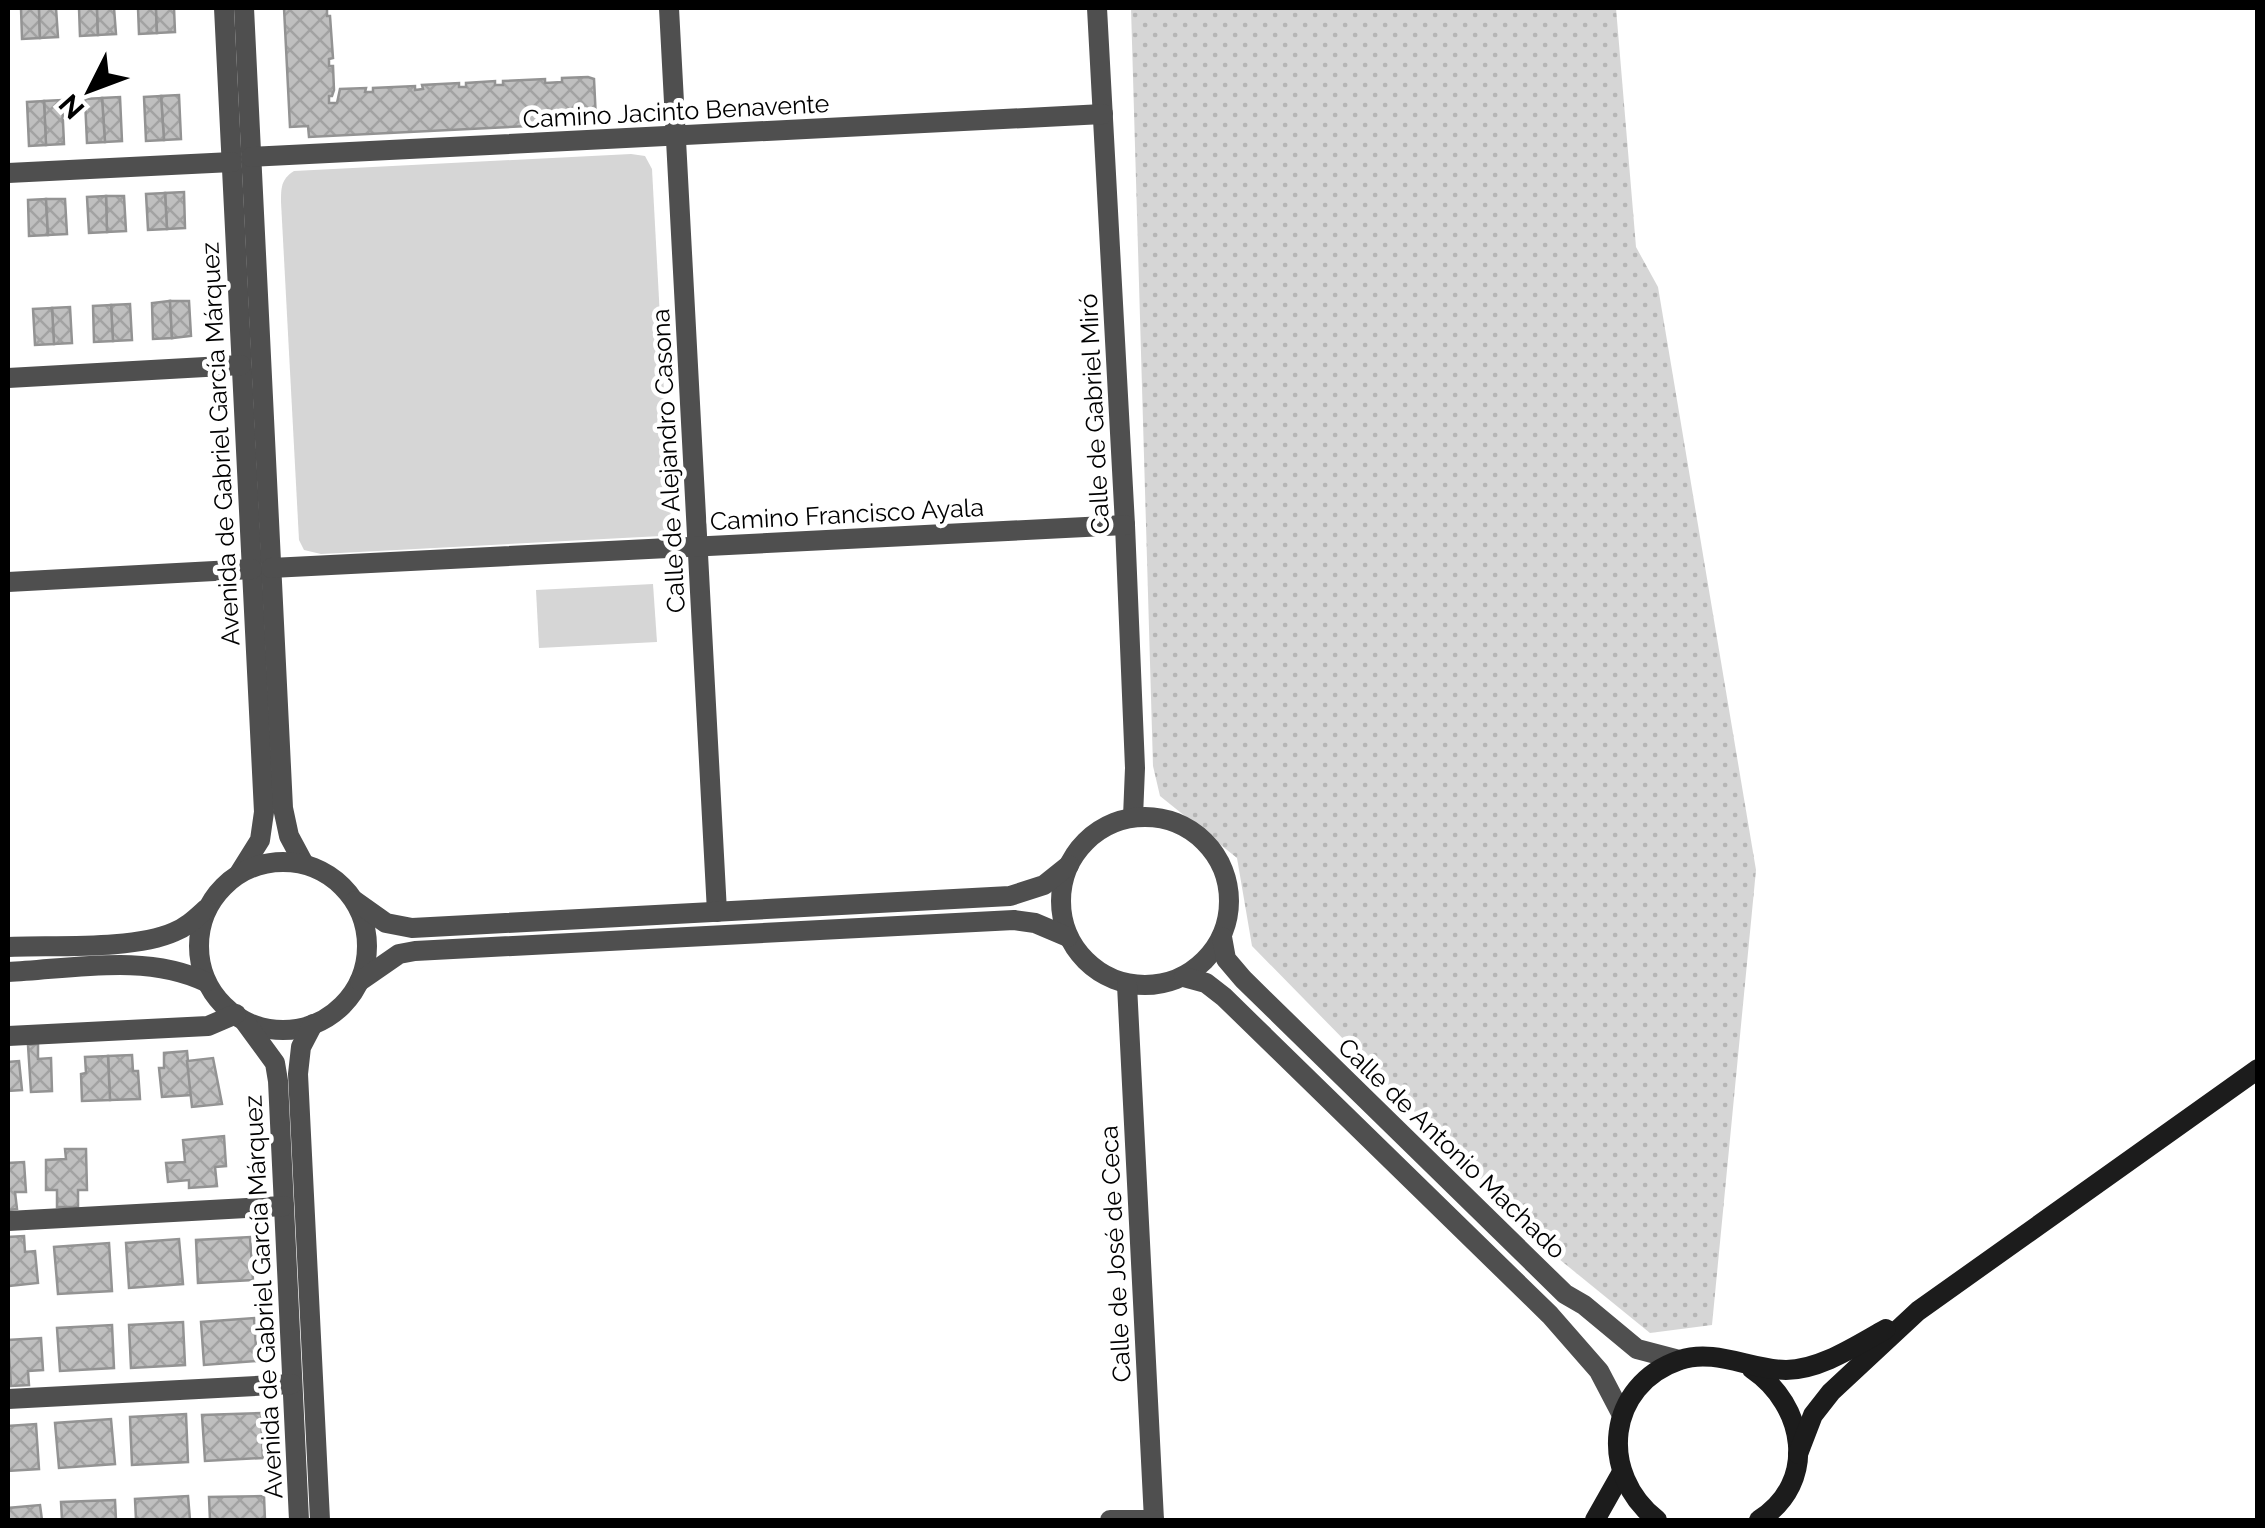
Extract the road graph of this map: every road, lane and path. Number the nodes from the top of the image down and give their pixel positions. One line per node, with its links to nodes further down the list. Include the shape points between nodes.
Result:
1 (224, 8): 7 (street, Avenida de Gabriel García Márquez)
2 (244, 8): 7 (street, Avenida de Gabriel García Márquez)
3 (669, 8): 6 (street, Calle de Alejandro Casona)
4 (1098, 8): 5 (street, Calle de Gabriel Miró)
5 (1104, 114): 6 (street, Camino Jacinto Benavente); 11 (street, Calle de Gabriel Miró)
6 (676, 136): 7 (street, Camino Jacinto Benavente); 12 (street, Calle de Alejandro Casona)
7 (241, 160): 8 (street, Camino Jacinto Benavente); 9 (street, Avenida de Gabriel García Márquez); 13 (street, Avenida de Gabriel García Márquez)
8 (8, 174)
9 (241, 365): 10 (street); 13 (street, Avenida de Gabriel García Márquez)
10 (8, 378)
11 (1125, 525): 12 (street, Camino Francisco Ayala); 15 (street, Calle de Gabriel Miró)
12 (698, 546): 13 (street, Camino Francisco Ayala); 21 (street, Calle de Alejandro Casona)
13 (262, 568): 14 (street, Camino Francisco Ayala); 16 (street, Avenida de Gabriel García Márquez, via 283,808); 18 (street, Avenida de Gabriel García Márquez, via 264,812 260,840)
14 (8, 582)
15 (1133, 817): 17 (street, via 1102,828); 23 (street, via 1166,819 1198,835 1217,857 1228,887)
16 (304, 864): 18 (street, via 271,862); 19 (street, via 336,879)
17 (1069, 864): 21 (street, via 1044,885 1010,896); 22 (street, via 1060,910)
18 (240, 872): 20 (street)
19 (355, 902): 21 (street, via 386,923 412,928); 27 (street, via 368,951)
20 (208, 908): 24 (street, via 187,926 144,940); 28 (street, via 198,954)
21 (716, 912)
22 (1068, 937): 27 (street, via 1014,920 414,951); 29 (street, via 1078,954)
23 (1222, 937): 26 (street); 37 (street, Calle de Antonio Machado, via 1226,960 1243,980 1566,1294 1636,1349)
24 (8, 948)
25 (8, 972): 28 (street, via 148,965)
26 (1184, 977): 29 (street); 41 (street, Calle de Antonio Machado, via 1224,997 1550,1315 1599,1371)
27 (360, 981): 31 (street, via 349,999)
28 (206, 982): 30 (street)
29 (1127, 984): 47 (street, Calle de José de Ceca)
30 (240, 1018): 31 (street, via 269,1029); 32 (street, via 208,1026); 34 (street, Avenida de Gabriel García Márquez, via 275,1063)
31 (314, 1024): 45 (street, Avenida de Gabriel García Márquez, via 301,1048 298,1074)
32 (8, 1036)
33 (2258, 1069): 36 (main road)
34 (284, 1206): 35 (street); 39 (street, Avenida de Gabriel García Márquez)
35 (8, 1221)
36 (1918, 1311): 38 (main road, via 1814,1364 1788,1371); 42 (main road, via 1831,1392 1813,1415)
37 (1679, 1360): 38 (main road, via 1712,1356); 41 (main road, via 1644,1382)
38 (1745, 1364): 42 (main road, via 1790,1408)
39 (292, 1384): 40 (street); 44 (street, Avenida de Gabriel García Márquez)
40 (8, 1399)
41 (1622, 1415): 43 (main road)
42 (1798, 1454): 50 (main road, via 1790,1486)
43 (1620, 1474): 48 (main road); 49 (main road, via 1637,1505)
44 (299, 1520)
45 (320, 1520)
46 (1110, 1520): 47 (street)
47 (1154, 1520)
48 (1595, 1520)
49 (1656, 1520)
50 (1758, 1520)

